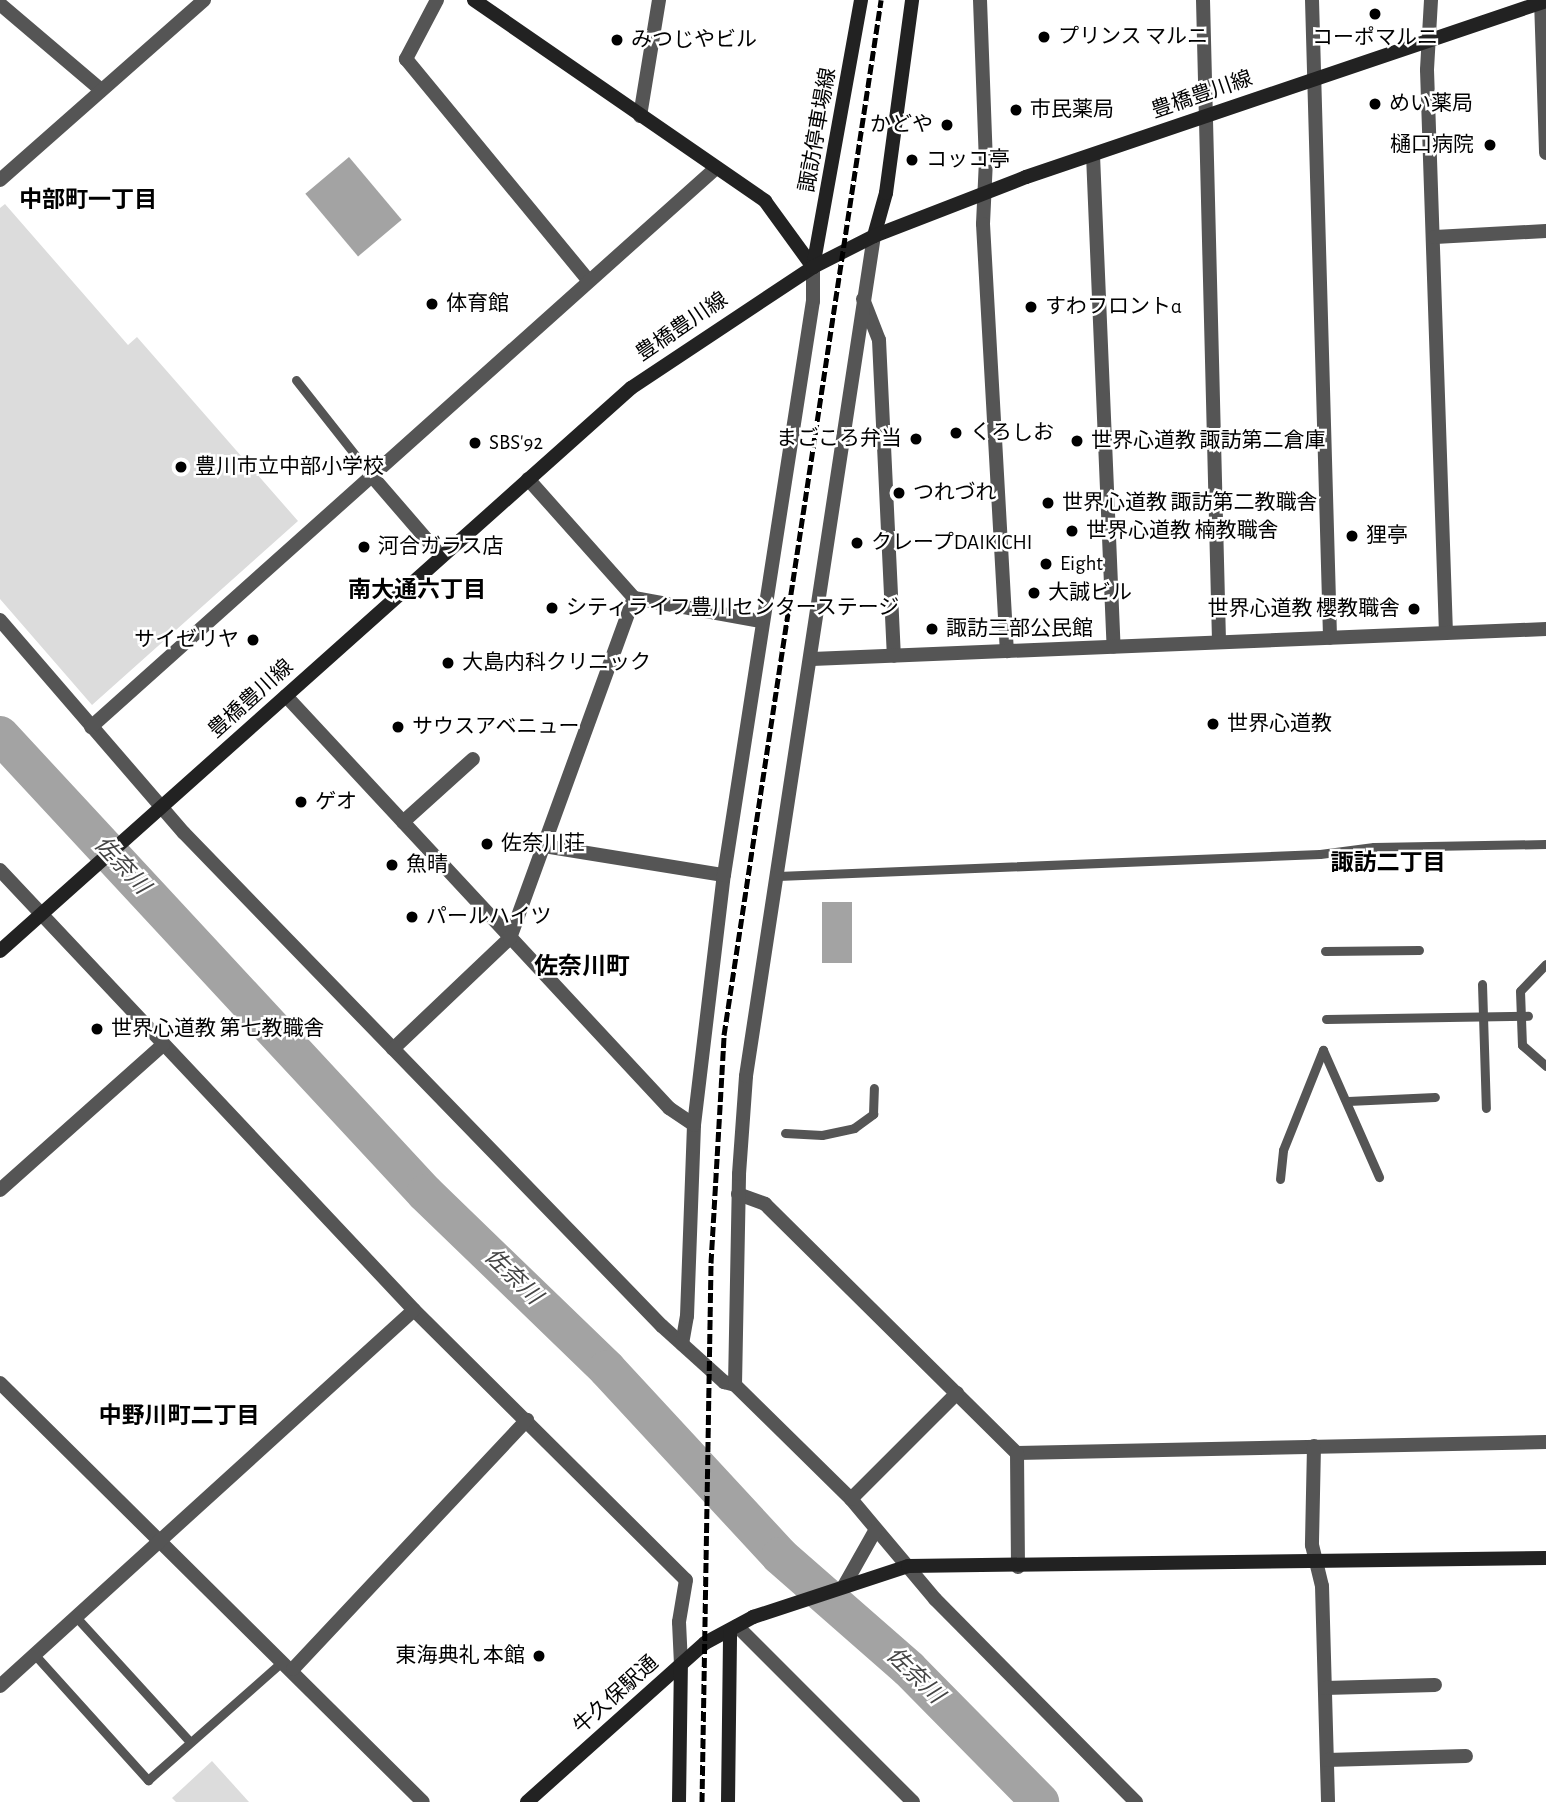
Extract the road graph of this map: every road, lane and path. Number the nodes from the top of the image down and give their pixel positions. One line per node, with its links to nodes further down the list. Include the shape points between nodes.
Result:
1 (437, 0): 27 (street, via 406,59)
2 (474, 0): 16 (main road)
3 (659, 0): 16 (street)
4 (861, 0): 26 (main road, 諏訪停車場線)
5 (912, 0): 24 (main road, via 886,193)
6 (980, 0): 22 (street)
7 (1203, 0): 17 (street)
8 (1312, 0): 14 (street)
9 (1431, 0): 13 (street)
10 (199, 1): 15 (street)
11 (1542, 2): 13 (main road, 豊橋豊川線); 18 (street)
12 (0, 4): 15 (street)
13 (1428, 41): 14 (main road, 豊橋豊川線); 25 (street)
14 (1314, 80): 17 (main road, 豊橋豊川線); 38 (street)
15 (101, 90): 21 (street)
16 (640, 116): 20 (main road)
17 (1206, 116): 19 (main road, 豊橋豊川線); 39 (street)
18 (1546, 153)
19 (1093, 155): 22 (main road, 豊橋豊川線); 40 (street)
20 (716, 168): 26 (main road, via 765,201); 27 (street)
21 (0, 180)
22 (985, 192): 24 (main road, 豊橋豊川線); 41 (street, via 983,224)
23 (1546, 231): 25 (street)
24 (874, 236): 26 (main road, 豊橋豊川線); 28 (street)
25 (1435, 237): 37 (street)
26 (813, 267): 31 (main road, 豊橋豊川線, via 631,388); 35 (street, via 813,301)
27 (588, 280): 30 (street)
28 (862, 298): 42 (street, via 879,340); 43 (street)
29 (296, 380): 30 (lane)
30 (371, 475): 32 (street); 45 (street)
31 (528, 479): 32 (main road, 豊橋豊川線); 33 (street)
32 (441, 556): 44 (main road, 豊橋豊川線)
33 (634, 598): 35 (street); 50 (street)
34 (0, 620): 45 (street)
35 (761, 621): 52 (street)
36 (1546, 629): 37 (street)
37 (1446, 633): 38 (street)
38 (1330, 638): 39 (street)
39 (1219, 642): 40 (street)
40 (1114, 647): 41 (street)
41 (1007, 651): 42 (street)
42 (894, 656): 43 (street)
43 (812, 659): 53 (street)
44 (286, 696): 47 (main road, 豊橋豊川線); 48 (street)
45 (91, 727): 47 (street)
46 (473, 759): 48 (street)
47 (160, 809): 54 (main road, 豊橋豊川線); 65 (street)
48 (403, 822): 55 (street)
49 (1546, 844): 53 (lane, via 1374,846 1320,854)
50 (544, 846): 52 (street); 55 (street)
51 (0, 870): 54 (street)
52 (724, 874): 71 (street)
53 (778, 876): 76 (street)
54 (43, 913): 57 (main road, 豊橋豊川線); 64 (street)
55 (510, 938): 65 (street); 71 (street, via 669,1108)
56 (1419, 950): 58 (lane)
57 (0, 951)
58 (1325, 951)
59 (1546, 964): 61 (lane, via 1520,991)
60 (1482, 984): 62 (lane)
61 (1524, 1016): 62 (lane); 66 (lane, via 1522,1045)
62 (1483, 1017): 63 (lane); 70 (lane)
63 (1326, 1019)
64 (163, 1045): 75 (street); 77 (street)
65 (393, 1049): 78 (street)
66 (1546, 1066)
67 (874, 1088): 72 (lane, via 873,1114 854,1128 822,1135)
68 (1435, 1097): 69 (lane)
69 (1348, 1101): 73 (lane); 74 (lane, via 1323,1050 1283,1150)
70 (1486, 1108)
71 (694, 1125): 78 (street)
72 (785, 1133)
73 (1379, 1177)
74 (1279, 1179)
75 (0, 1190)
76 (738, 1194): 80 (street); 81 (street, via 765,1205)
77 (414, 1310): 82 (street); 88 (street)
78 (682, 1344): 80 (street, via 724,1382)
79 (0, 1383): 88 (street)
80 (735, 1385): 86 (street)
81 (957, 1393): 85 (street); 86 (street)
82 (527, 1420): 97 (street); 98 (street, via 686,1580 679,1622)
83 (1546, 1441): 84 (street)
84 (1314, 1446): 85 (street); 90 (street, via 1312,1545)
85 (1017, 1453): 92 (street)
86 (851, 1499): 87 (street)
87 (875, 1531): 91 (street); 93 (street)
88 (161, 1540): 94 (street); 97 (street)
89 (1546, 1558): 90 (main road, 牛久保駅通)
90 (1317, 1563): 92 (main road, 牛久保駅通); 101 (street)
91 (908, 1566): 92 (main road, 牛久保駅通); 93 (main road, 牛久保駅通); 111 (street)
92 (1018, 1567)
93 (844, 1586): 95 (main road, 牛久保駅通)
94 (76, 1617): 96 (street); 102 (lane)
95 (733, 1628): 98 (main road, 牛久保駅通, via 705,1643); 105 (street); 109 (main road)
96 (35, 1655): 100 (street); 102 (lane, via 148,1780)
97 (289, 1664): 102 (lane); 106 (street)
98 (681, 1665): 107 (main road, 牛久保駅通); 108 (main road)
99 (1435, 1685): 101 (street)
100 (0, 1686)
101 (1325, 1688): 104 (street)
102 (190, 1742)
103 (1466, 1756): 104 (street)
104 (1327, 1760): 112 (street)
105 (898, 1795): 110 (street)
106 (423, 1802)
107 (527, 1802)
108 (679, 1802)
109 (728, 1802)
110 (913, 1802)
111 (1136, 1802)
112 (1328, 1802)

